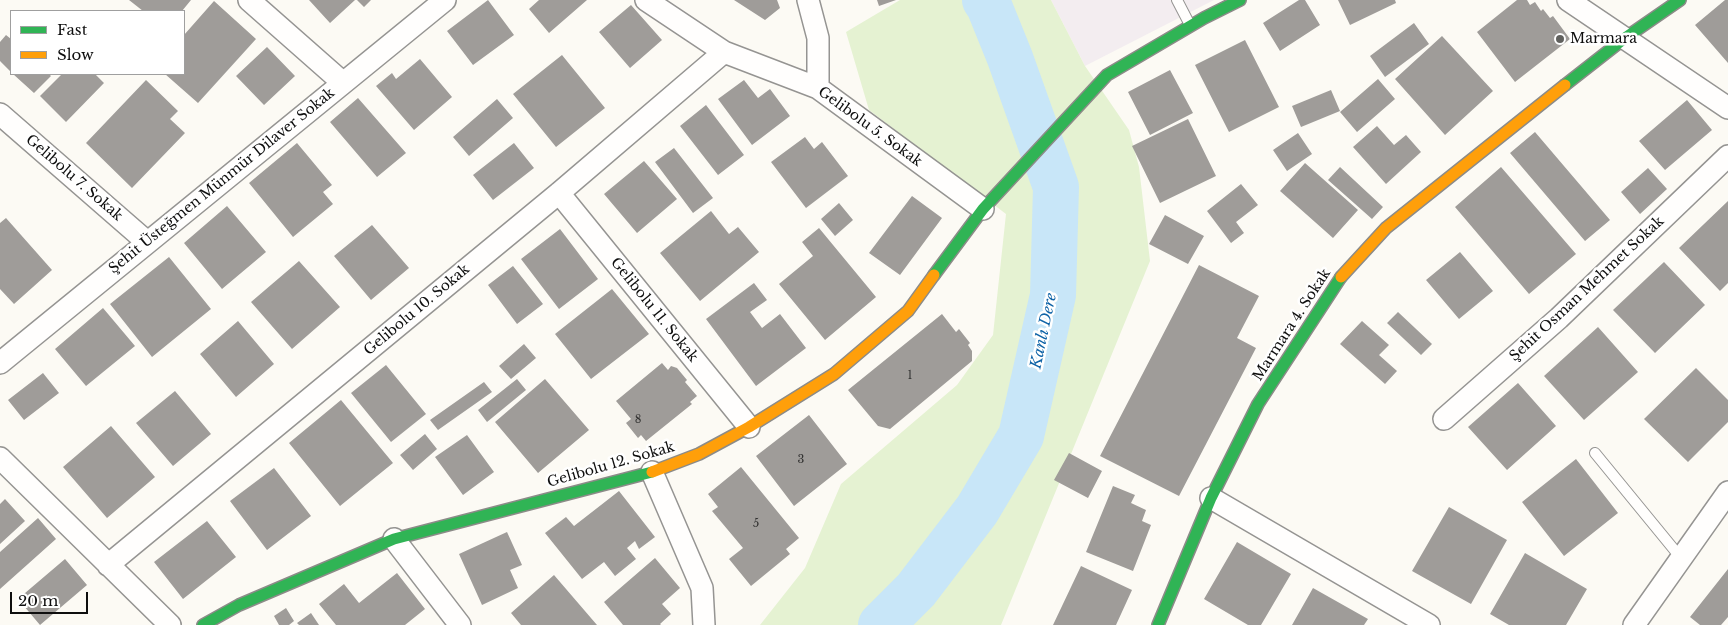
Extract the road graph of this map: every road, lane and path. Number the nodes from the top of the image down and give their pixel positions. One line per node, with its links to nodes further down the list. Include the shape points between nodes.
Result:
1 (249, 0): 12 (street)
2 (444, 0): 12 (street, Şehit Üsteğmen Münmür Dilaver Sokak)
3 (646, 0): 11 (street, Gelibolu 5. Sokak)
4 (808, 0): 13 (street, via 818,38)
5 (1177, 0): 9 (lane)
6 (1240, 0): 9 (street, Gelibolu 12. Sokak)
7 (1568, 0): 10 (street)
8 (1680, 0): 10 (street, Marmara 4. Sokak)
9 (1191, 26): 18 (street, Gelibolu 12. Sokak, via 1107,76)
10 (1625, 38): 14 (street); 27 (street, Marmara 4. Sokak, via 1386,228 1338,280 1258,404)
11 (724, 52): 13 (street, Gelibolu 5. Sokak); 17 (street, Gelibolu 10. Sokak)
12 (342, 82): 19 (street, Şehit Üsteğmen Münmür Dilaver Sokak)
13 (818, 88): 18 (street, Gelibolu 5. Sokak)
14 (1728, 108)
15 (0, 114): 19 (street, Gelibolu 7. Sokak)
16 (1728, 156): 21 (street, Şehit Osman Mehmet Sokak, via 1559,318)
17 (559, 193): 22 (street, Gelibolu 11. Sokak); 30 (street, Gelibolu 10. Sokak)
18 (983, 209): 22 (street, Gelibolu 12. Sokak, via 908,311 834,374)
19 (147, 242): 20 (street, Şehit Üsteğmen Münmür Dilaver Sokak)
20 (0, 363)
21 (1444, 419)
22 (749, 427): 25 (street, Gelibolu 12. Sokak, via 699,454)
23 (1596, 453): 29 (lane)
24 (0, 458): 30 (street)
25 (652, 472): 28 (street, Gelibolu 12. Sokak); 34 (street, via 702,588)
26 (1728, 492): 29 (street)
27 (1211, 498): 35 (street, Marmara 4. Sokak); 36 (street)
28 (394, 539): 32 (street, Gelibolu 12. Sokak, via 239,605); 33 (street)
29 (1681, 558): 37 (street)
30 (108, 565): 31 (street)
31 (170, 625)
32 (203, 625)
33 (460, 625)
34 (704, 625)
35 (1158, 625)
36 (1429, 625)
37 (1634, 625)

